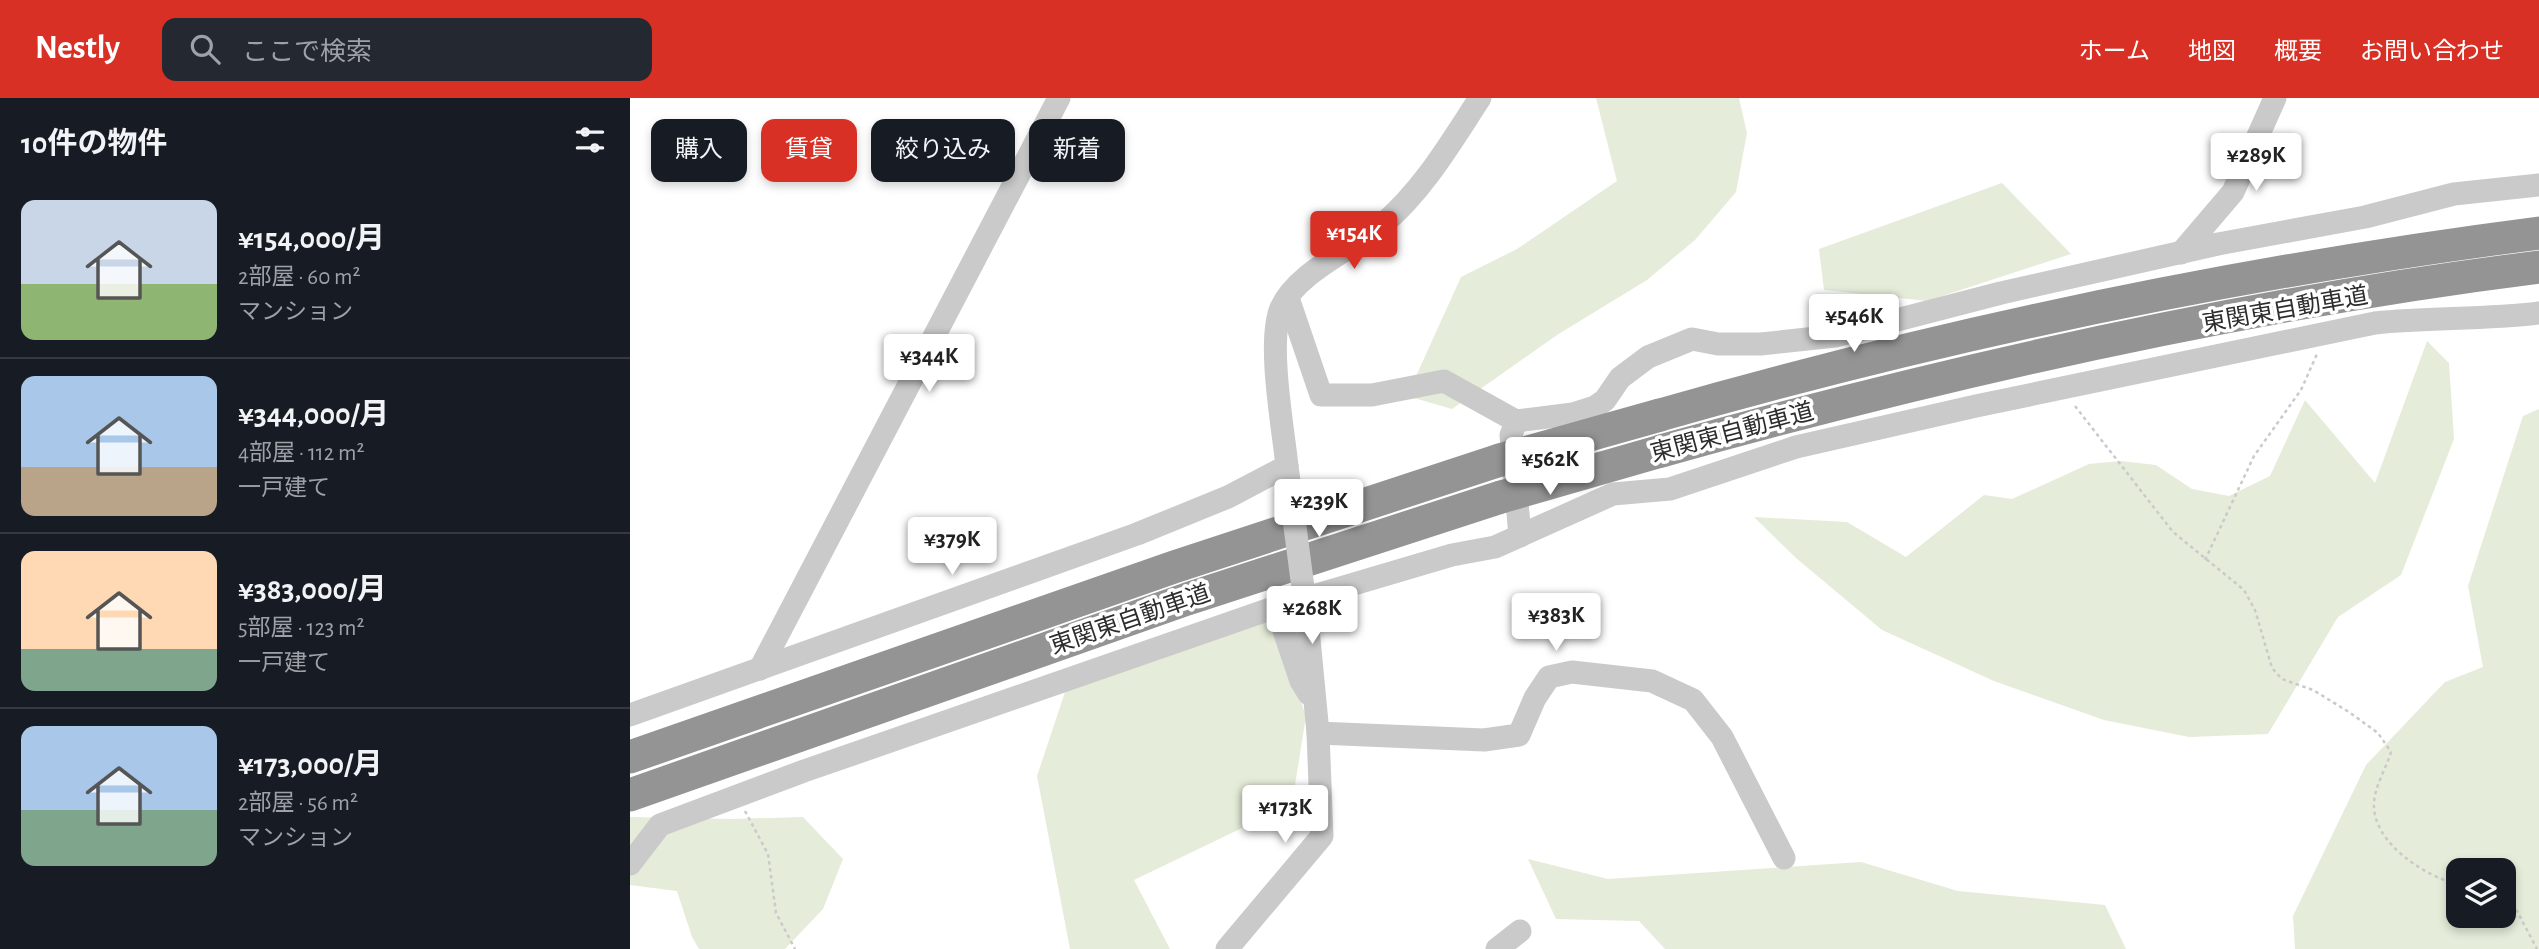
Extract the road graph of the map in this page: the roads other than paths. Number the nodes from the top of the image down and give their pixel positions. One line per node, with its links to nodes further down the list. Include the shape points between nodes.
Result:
1 (1059, 98): 14 (street)
2 (1480, 98): 8 (street, via 1423,184 1383,224 1294,287)
3 (2275, 98): 6 (street, via 2233,192)
4 (2539, 185): 6 (street, via 2454,194 2365,217)
5 (2539, 233): 18 (highway, 東関東自動車道, bridge, via 2253,278 2098,308 1833,369 1660,415 1500,460 1174,567)
6 (2181, 253): 10 (street, via 1835,336 1761,344 1692,339 1648,358 1620,378 1595,407)
7 (2539, 267): 19 (highway, 東関東自動車道, bridge, via 2106,342 1839,402 1661,451 1187,598)
8 (1287, 298): 10 (street, via 1321,395 1372,395 1444,381); 11 (street, via 1275,332)
9 (2539, 313): 12 (street, via 2487,320 2406,320 2066,387 1796,447 1670,489 1613,494)
10 (1516, 421): 12 (street, via 1511,435)
11 (1287, 467): 14 (street, via 1137,534); 15 (street, bridge)
12 (1520, 536): 13 (street, via 1495,547 1452,555)
13 (1276, 607): 15 (street, via 1301,681); 21 (street, via 660,825)
14 (760, 669): 16 (street)
15 (1315, 702): 17 (street)
16 (630, 715)
17 (1318, 733): 20 (street, via 1484,740 1519,735 1549,677 1572,672 1652,681 1693,700 1722,737); 23 (street, via 1322,836)
18 (630, 757)
19 (630, 794)
20 (1784, 858)
21 (630, 864)
22 (1520, 931): 24 (street)
23 (1227, 949)
24 (1497, 949)

